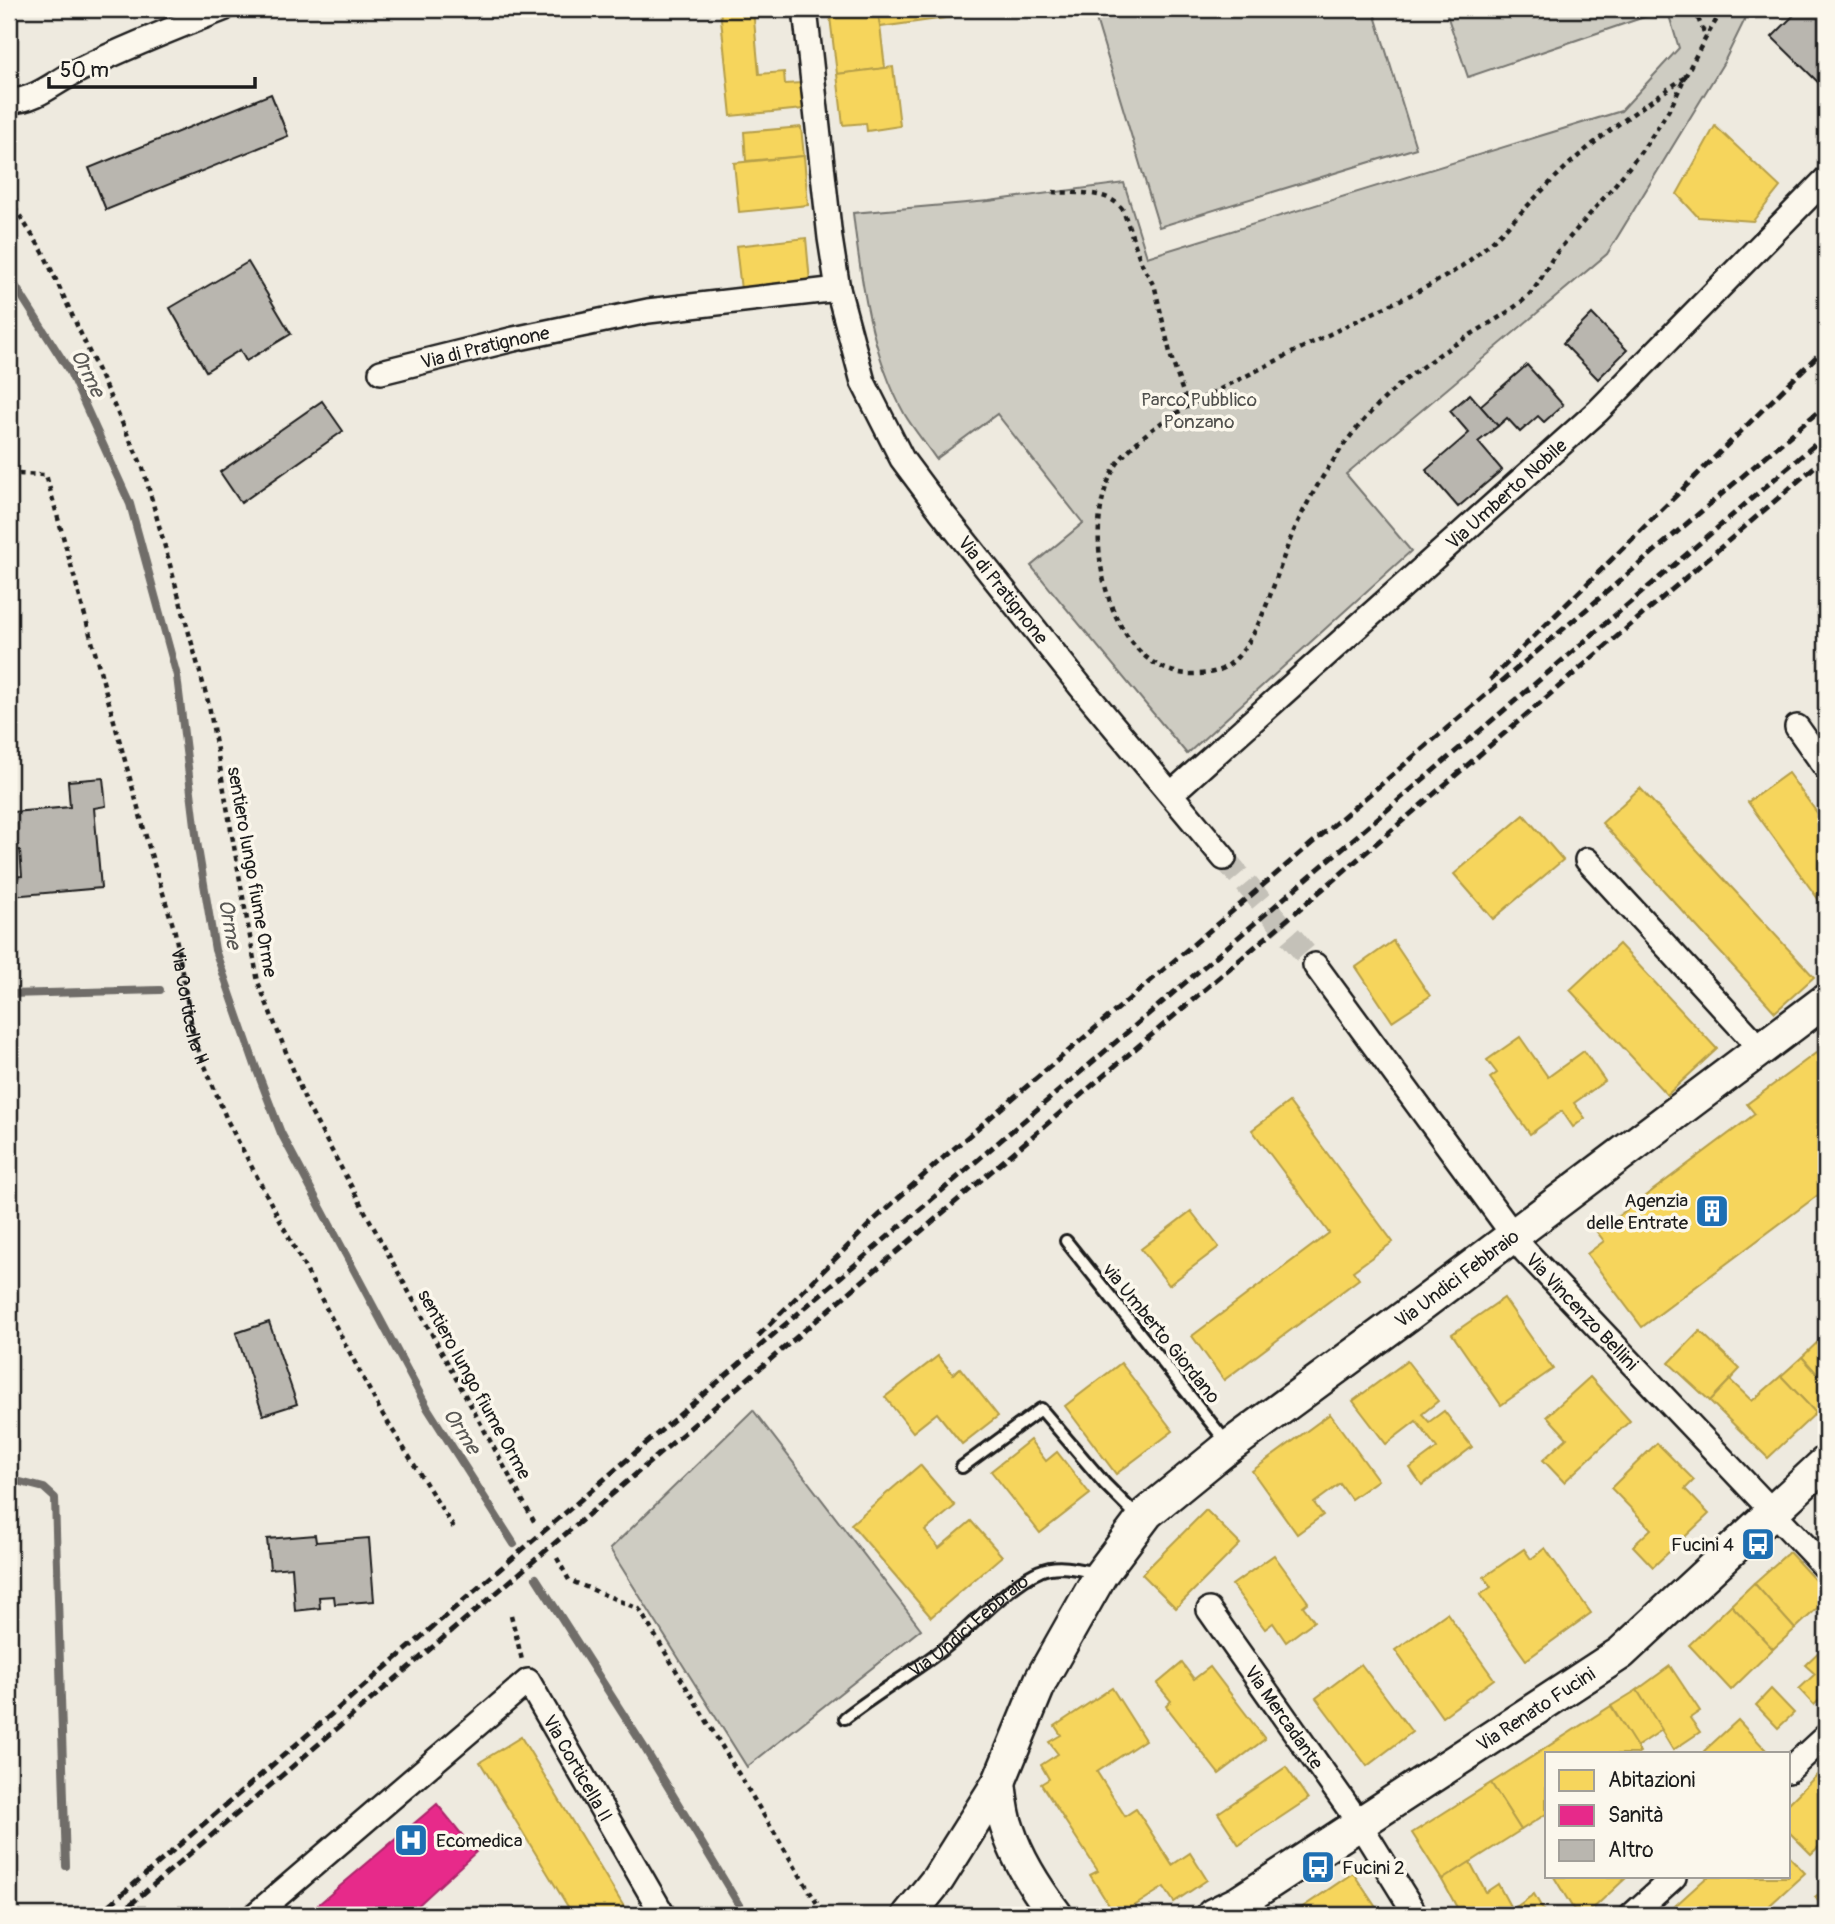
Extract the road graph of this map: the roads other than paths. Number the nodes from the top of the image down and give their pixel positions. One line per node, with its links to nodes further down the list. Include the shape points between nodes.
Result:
1 (223, 9): 3 (street, via 75,71 26,101)
2 (806, 9): 5 (street, Via di Pratignone)
3 (9, 98)
4 (1826, 179): 9 (street, Via Umberto Nobile, via 1598,411)
5 (838, 289): 6 (street, Via di Pratignone, via 648,311 514,338); 9 (street, Via di Pratignone, via 863,382 902,459)
6 (381, 372)
7 (1797, 727): 8 (street)
8 (1826, 768)
9 (1171, 793): 10 (street, Via di Pratignone)
10 (1224, 858)
11 (1587, 860): 14 (street)
12 (1315, 965): 15 (street, Via Vincenzo Bellini)
13 (1826, 1000): 14 (main road, Via Undici Febbraio)
14 (1761, 1049): 15 (main road, Via Undici Febbraio)
15 (1513, 1237): 17 (main road, Via Undici Febbraio); 20 (street, Via Vincenzo Bellini)
16 (1066, 1241): 17 (lane, via Umberto Giordano)
17 (1230, 1446): 21 (main road, Via Undici Febbraio)
18 (1826, 1462): 20 (main road, Via Renato Fucini)
19 (962, 1467): 21 (lane, via 1041,1409)
20 (1772, 1511): 22 (street, Via Vincenzo Bellini); 29 (main road, Via Renato Fucini, via 1621,1653)
21 (1141, 1520): 23 (main road, Via Undici Febbraio)
22 (1826, 1568)
23 (1101, 1574): 25 (lane, Via Undici Febbraio, via 1062,1566 1040,1571 946,1647); 28 (main road, Via Undici Febbraio, via 1041,1680)
24 (1209, 1610): 29 (street, Via Mercadante)
25 (845, 1718)
26 (1826, 1736): 27 (street)
27 (1790, 1769)
28 (999, 1782): 33 (main road, Via Undici Febbraio, via 938,1879); 34 (main road, via 1014,1847)
29 (1359, 1823): 35 (main road, Via Renato Fucini); 36 (street, Via Mercadante)
30 (1673, 1878): 37 (street)
31 (256, 1915): 32 (street, Via Corticella II, via 528,1681)
32 (663, 1915)
33 (908, 1915)
34 (1056, 1915)
35 (1213, 1915)
36 (1416, 1915)
37 (1632, 1915)

